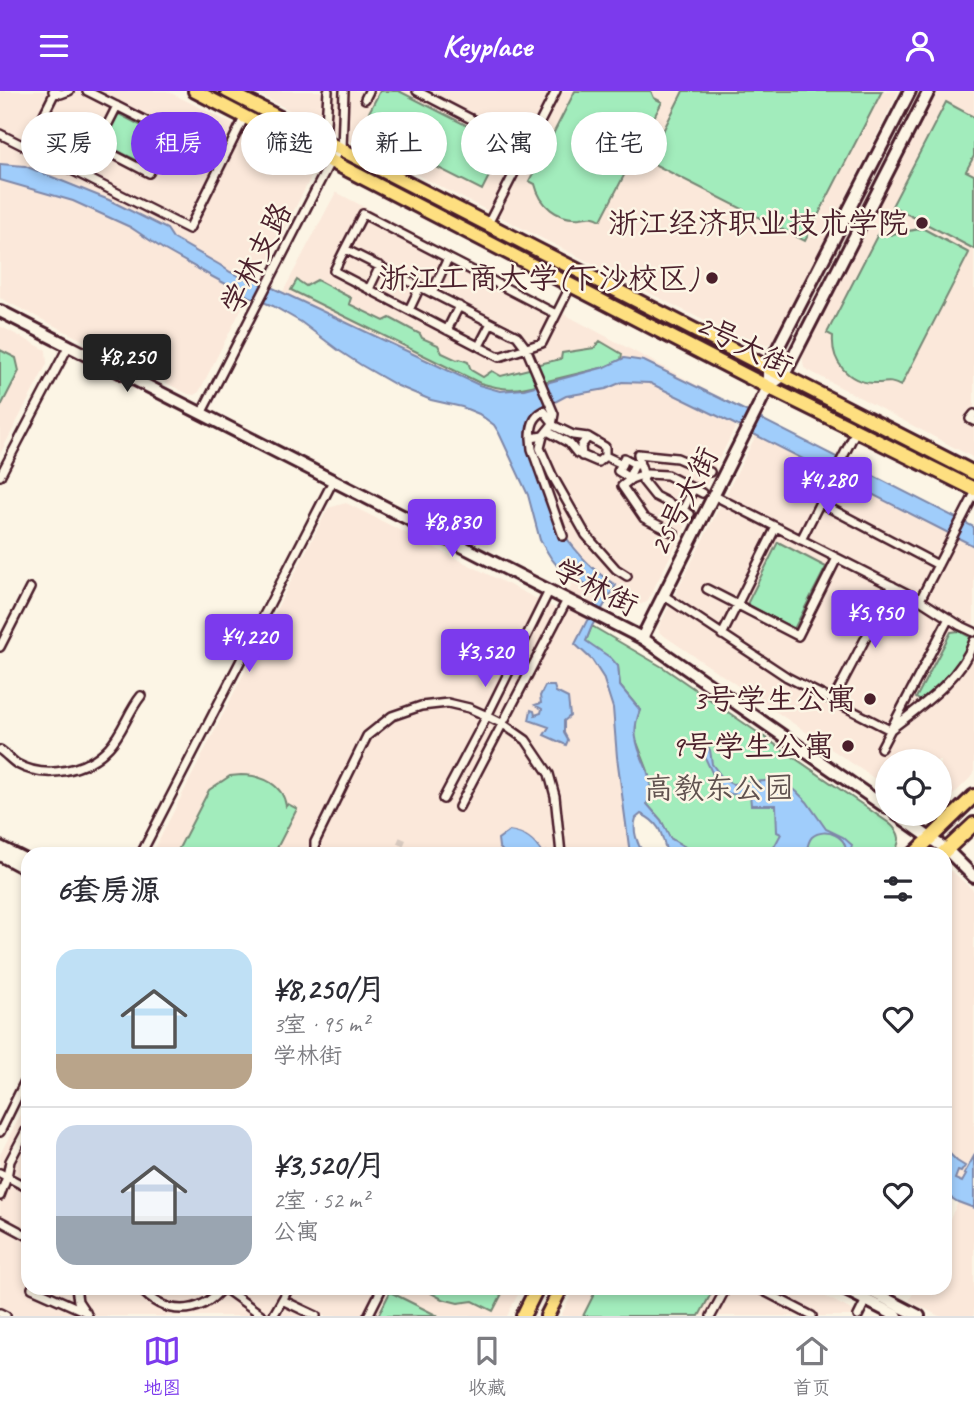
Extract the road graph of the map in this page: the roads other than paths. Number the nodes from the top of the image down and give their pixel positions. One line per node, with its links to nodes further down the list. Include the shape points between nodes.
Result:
1 (69, 91): 12 (street)
2 (87, 91): 14 (street)
3 (195, 91): 21 (main road, 2号大街)
4 (227, 91): 17 (main road, 2号大街)
5 (328, 91): 18 (street)
6 (344, 91): 27 (street)
7 (369, 91): 13 (street)
8 (417, 91): 22 (street)
9 (556, 91): 19 (street)
10 (910, 91): 52 (main road, 25号大街)
11 (929, 91): 53 (main road, 25号大街)
12 (53, 92): 15 (street)
13 (365, 99)
14 (117, 106): 16 (street); 20 (street)
15 (44, 112)
16 (114, 112)
17 (268, 112)
18 (327, 112)
19 (545, 112)
20 (131, 113)
21 (241, 114)
22 (461, 114)
23 (241, 124): 28 (street)
24 (0, 134): 25 (street)
25 (21, 145)
26 (337, 147): 27 (main road, 2号大街)
27 (342, 149): 29 (street, 学林支路); 35 (main road, 2号大街)
28 (227, 152)
29 (337, 154)
30 (337, 163): 39 (main road, 2号大街)
31 (82, 175): 32 (street, via 189,229)
32 (216, 175)
33 (323, 175): 55 (street, 学林支路)
34 (513, 175): 35 (street)
35 (488, 224): 52 (main road, 2号大街)
36 (345, 249): 37 (street, via 363,214); 38 (street); 41 (street, via 334,271)
37 (448, 258): 42 (street); 46 (street)
38 (380, 266): 40 (street); 41 (street)
39 (571, 285): 46 (street); 54 (main road, 2号大街)
40 (420, 287): 42 (street); 44 (street)
41 (369, 289): 44 (street)
42 (432, 293): 43 (street)
43 (459, 306): 47 (street); 48 (street)
44 (409, 310): 48 (street)
45 (0, 311): 50 (main road, 学林街)
46 (556, 314): 51 (street, via 542,343)
47 (491, 323): 49 (street); 51 (street, via 517,336)
48 (447, 330): 49 (street)
49 (479, 346): 51 (street, via 499,357)
50 (68, 347): 55 (main road, 学林街); 68 (street)
51 (526, 348): 58 (street)
52 (768, 367): 53 (main road, 2号大街); 54 (main road, 25号大街)
53 (784, 375): 54 (main road, 25号大街); 67 (main road, 2号大街)
54 (768, 387): 59 (main road, 2号大街); 74 (main road, 25号大街)
55 (201, 414): 71 (main road, 学林街)
56 (974, 414): 57 (street, via 970,419)
57 (974, 421)
58 (550, 425): 60 (street); 61 (street); 61 (street, via 544,411 539,414); 62 (street); 83 (street, via 540,448 552,475 586,535)
59 (856, 431): 73 (main road, 2号大街); 76 (street)
60 (588, 437): 62 (street); 63 (street, via 605,447)
61 (531, 438): 79 (street)
62 (582, 456): 63 (street, via 598,462)
63 (605, 456): 64 (street)
64 (622, 464): 65 (street, via 624,458); 70 (street, via 618,471)
65 (637, 465): 66 (street, via 638,454 654,454); 69 (street); 70 (street)
66 (710, 472)
67 (974, 473)
68 (0, 476)
69 (644, 477): 70 (street); 72 (street, via 667,475); 72 (street, via 655,496 687,512)
70 (630, 478): 78 (street, via 622,486 644,518)
71 (332, 481): 87 (main road, 学林街); 113 (street)
72 (694, 488): 74 (street)
73 (974, 489)
74 (708, 494): 77 (street); 88 (main road, 25号大街)
75 (974, 495): 82 (street)
76 (820, 503): 80 (street); 82 (street)
77 (776, 527): 80 (street); 91 (street)
78 (674, 533)
79 (563, 536)
80 (801, 540): 81 (street)
81 (837, 558): 84 (street); 91 (street, via 798,636)
82 (938, 565): 90 (street)
83 (627, 576)
84 (893, 586): 90 (street); 99 (street)
85 (30, 588): 97 (street)
86 (707, 589): 91 (street)
87 (549, 591): 89 (main road, 学林街); 100 (street)
88 (663, 596): 94 (street); 95 (main road, 25号大街)
89 (567, 600): 95 (main road, 学林街); 101 (street)
90 (920, 600): 92 (street)
91 (737, 605): 94 (street)
92 (948, 618): 93 (street); 102 (street)
93 (974, 632)
94 (722, 635): 99 (street)
95 (642, 638): 107 (main road, 学林街)
96 (974, 641): 102 (street, via 963,665)
97 (0, 647)
98 (141, 696): 104 (street, via 120,733 88,763 61,772 40,772 18,764)
99 (833, 700): 102 (street)
100 (487, 716): 101 (street); 106 (street); 114 (street, via 448,703 392,716 367,737)
101 (503, 724): 108 (street); 115 (street, via 526,740 549,774)
102 (890, 730): 103 (street)
103 (881, 748)
104 (0, 750)
105 (974, 796): 111 (main road)
106 (443, 799)
107 (875, 800)
108 (459, 807)
109 (974, 824): 118 (main road)
110 (914, 826): 111 (main road)
111 (931, 838): 116 (main road); 117 (main road)
112 (0, 846): 120 (main road)
113 (145, 847)
114 (315, 847)
115 (560, 847)
116 (921, 847)
117 (940, 847)
118 (950, 847)
119 (0, 855): 122 (main road)
120 (21, 857)
121 (952, 858): 123 (main road)
122 (21, 866)
123 (974, 877)
124 (21, 1089): 125 (street)
125 (0, 1132)
126 (21, 1140): 127 (street)
127 (4, 1175): 128 (street); 129 (street)
128 (21, 1184)
129 (0, 1196)
130 (0, 1221): 131 (street)
131 (21, 1232)
132 (47, 1295): 148 (street)
133 (77, 1295): 148 (street)
134 (146, 1295): 135 (street, via 167,1312 183,1315 208,1306)
135 (217, 1295)
136 (233, 1295): 150 (street)
137 (285, 1295): 145 (street)
138 (378, 1295): 153 (street)
139 (534, 1295): 154 (main road)
140 (558, 1295): 155 (main road)
141 (722, 1295): 156 (street)
142 (772, 1295): 157 (street)
143 (856, 1295): 146 (main road)
144 (878, 1295): 160 (main road)
145 (282, 1300): 151 (street); 152 (street)
146 (866, 1300): 158 (street); 159 (main road)
147 (0, 1313): 149 (street)
148 (87, 1314)
149 (6, 1316)
150 (263, 1316)
151 (273, 1316)
152 (316, 1316)
153 (368, 1316)
154 (523, 1316)
155 (547, 1316)
156 (712, 1316)
157 (812, 1316)
158 (858, 1316)
159 (897, 1316)
160 (919, 1316)

